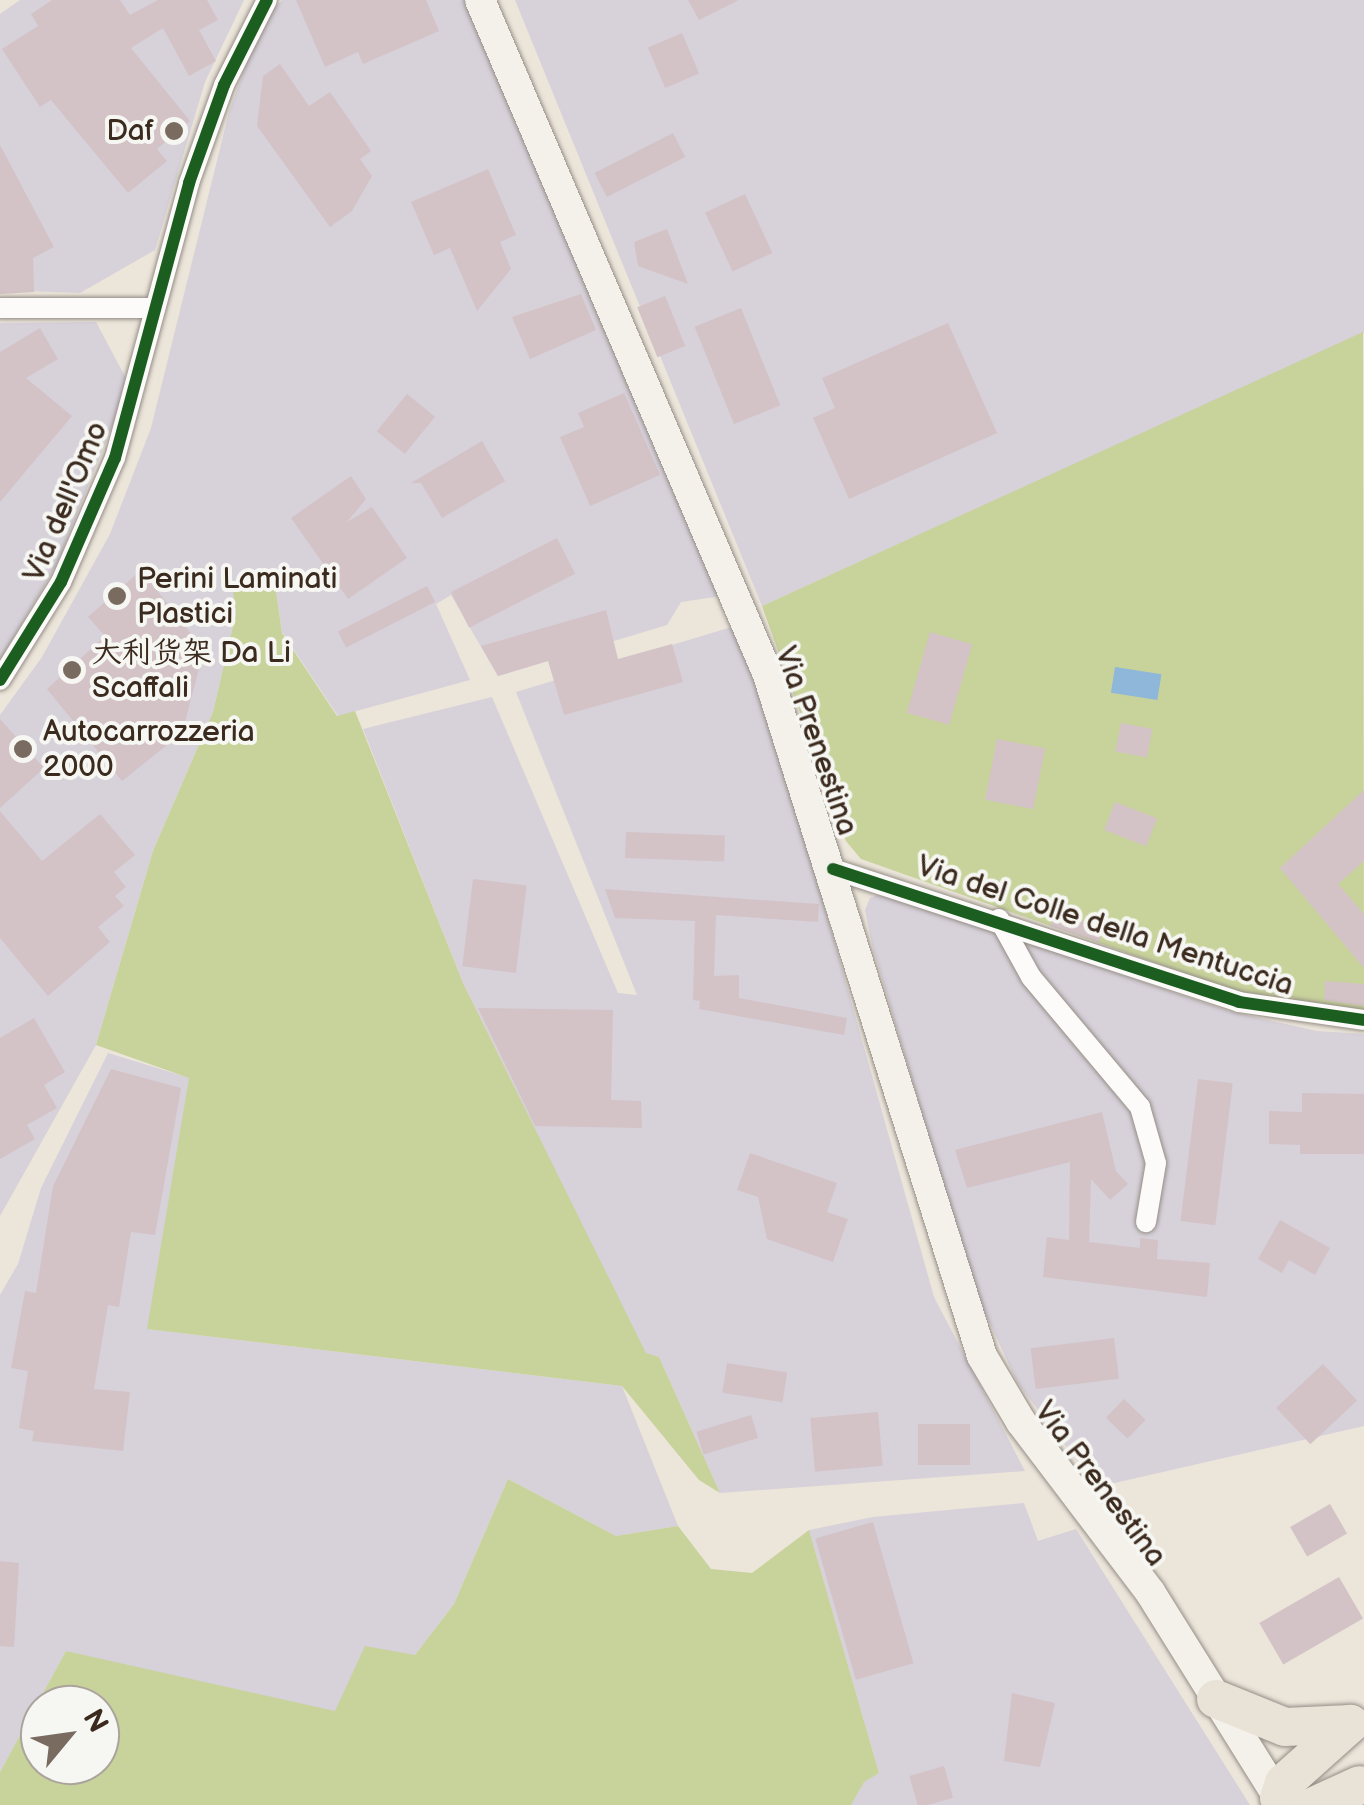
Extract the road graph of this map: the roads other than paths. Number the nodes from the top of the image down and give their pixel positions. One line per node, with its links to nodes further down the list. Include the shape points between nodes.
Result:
1 (267, 0): 4 (street, Via dell'Omo, via 224,84)
2 (480, 0): 6 (main road, Via Prenestina, via 742,607)
3 (0, 308): 4 (street)
4 (156, 308): 5 (street, Via dell'Omo, via 137,389 82,540)
5 (0, 680)
6 (833, 869): 7 (street, Via del Colle della Mentuccia); 10 (main road, Via Prenestina, via 953,1278 990,1374 1110,1534)
7 (998, 919): 8 (street, Via del Colle della Mentuccia, via 1239,1002); 9 (street, via 1031,977 1120,1077 1146,1118 1156,1162)
8 (1364, 1020)
9 (1146, 1222)
10 (1216, 1698): 11 (highway, via 1285,1727); 13 (main road, Via Prenestina)
11 (1357, 1719): 13 (highway, via 1290,1773)
12 (1358, 1790): 13 (highway)
13 (1293, 1803)

